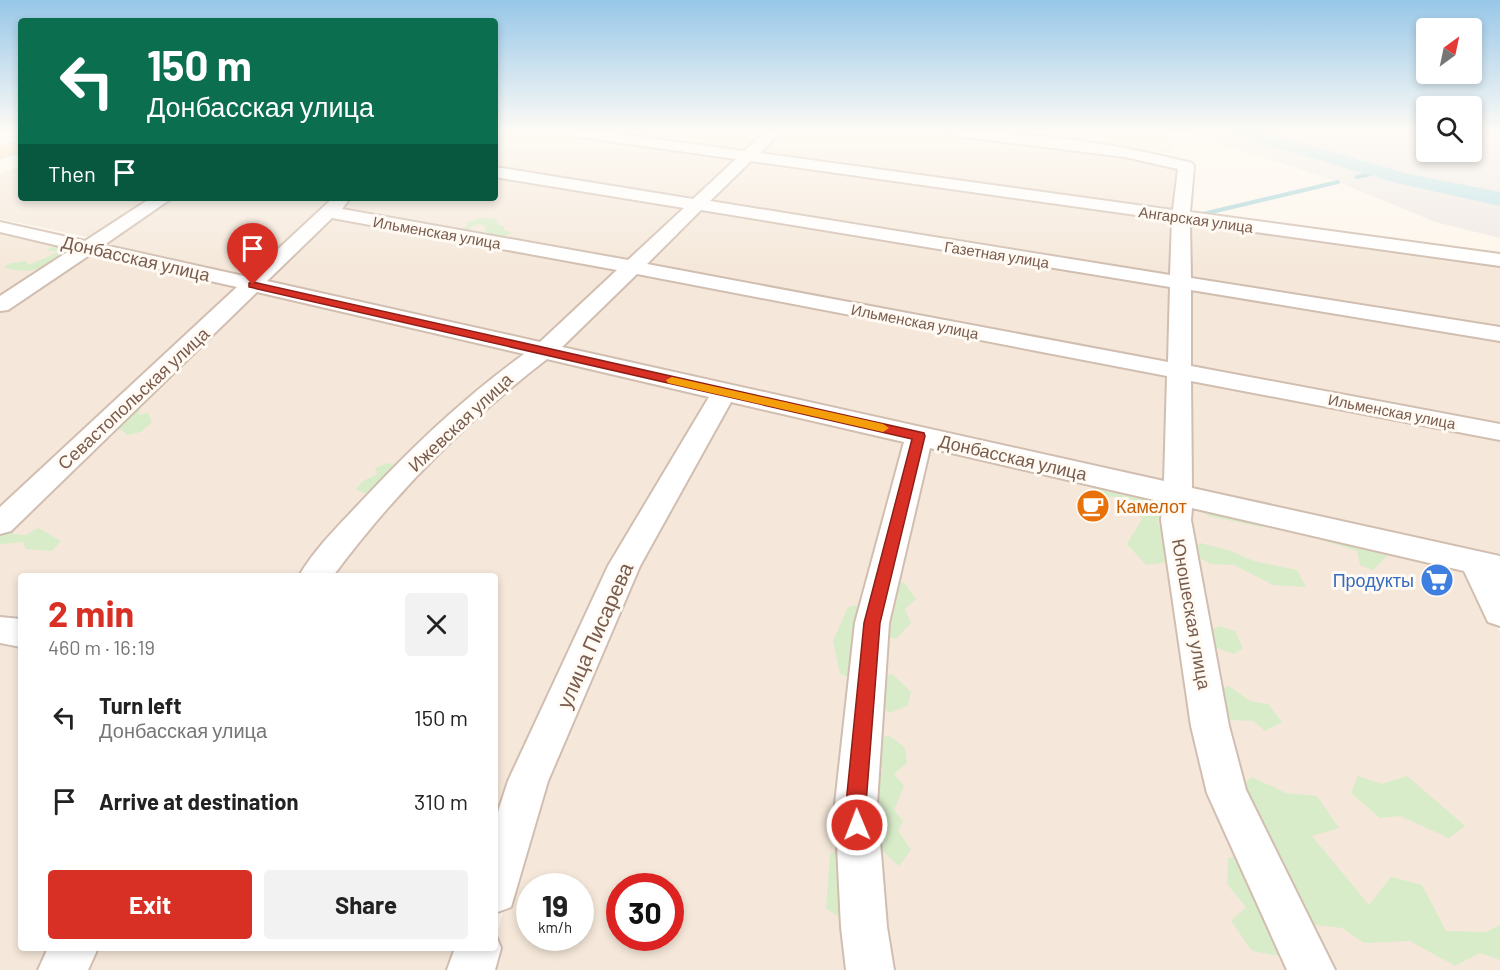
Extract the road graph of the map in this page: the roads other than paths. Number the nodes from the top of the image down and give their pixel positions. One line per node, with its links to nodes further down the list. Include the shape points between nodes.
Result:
1 (527, 177): 7 (street, Газетная улица)
2 (725, 177): 7 (street, Ижевская улица)
3 (898, 177): 8 (street, Ангарская улица)
4 (1185, 177): 8 (street, Юношеская улица)
5 (159, 201): 10 (street)
6 (337, 205): 12 (street, Ильменская улица); 14 (street, Севастопольская улица)
7 (697, 205): 12 (street, Ижевская улица); 13 (street, Газетная улица)
8 (1181, 217): 11 (street, Ангарская улица); 13 (street, Юношеская улица)
9 (0, 228): 10 (street, Донбасская улица)
10 (89, 247): 14 (street, Донбасская улица); 15 (street)
11 (1500, 260)
12 (632, 267): 17 (street, Ижевская улица); 18 (street, Ильменская улица)
13 (1182, 284): 16 (street, Газетная улица); 18 (street, Юношеская улица)
14 (253, 285): 17 (street, Донбасская улица); 23 (street, Севастопольская улица)
15 (0, 305)
16 (1500, 334)
17 (543, 351): 19 (street, Донбасская улица); 25 (street, Ижевская улица, via 491,390 424,451)
18 (1181, 370): 20 (street, Ильменская улица); 22 (street, Юношеская улица)
19 (724, 392): 21 (street, Донбасская улица); 29 (street, улица Писарева, via 624,566 528,781)
20 (1500, 432)
21 (919, 436): 22 (street, Донбасская улица); 34 (street, via 871,634 856,804)
22 (1178, 494): 24 (street, Донбасская улица); 35 (street, Юношеская улица, via 1176,520 1210,726 1227,793)
23 (0, 524)
24 (1488, 565): 26 (street)
25 (317, 573)
26 (1500, 613)
27 (0, 630): 28 (street)
28 (18, 633)
29 (498, 881)
30 (73, 951): 32 (street)
31 (477, 951): 33 (street)
32 (62, 970)
33 (471, 970)
34 (870, 970)
35 (1311, 970)

